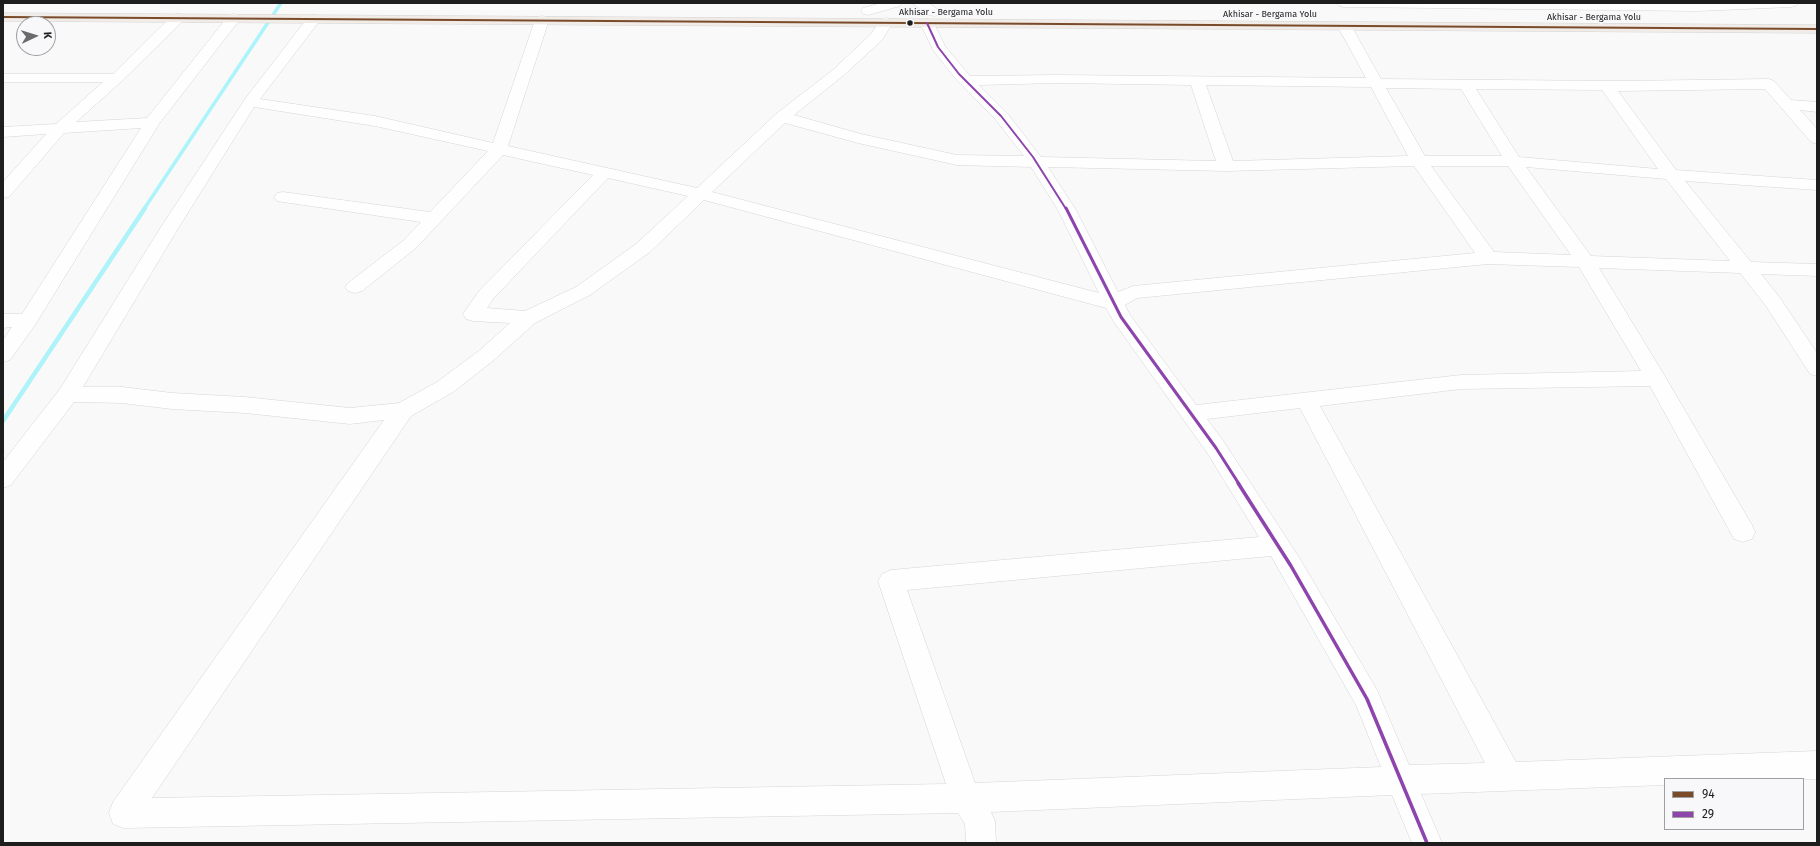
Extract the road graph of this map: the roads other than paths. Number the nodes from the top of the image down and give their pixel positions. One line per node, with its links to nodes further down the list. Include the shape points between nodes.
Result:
1 (895, 3): 5 (street)
2 (1344, 3): 3 (street, via 1698,7)
3 (1791, 3)
4 (3, 6): 6 (main road, Akhisar - Bergama Yolu)
5 (868, 11): 7 (main road, Akhisar - Bergama Yolu); 8 (main road, Akhisar - Bergama Yolu)
6 (255, 13): 8 (main road, Akhisar - Bergama Yolu); 11 (main road, Akhisar - Bergama Yolu)
7 (927, 13): 12 (main road, Akhisar - Bergama Yolu); 14 (main road, Akhisar - Bergama Yolu); 15 (main road, Akhisar - Bergama Yolu); 19 (street, via 938,47)
8 (306, 15): 13 (main road, Akhisar - Bergama Yolu); 24 (street)
9 (3, 17): 10 (main road, Akhisar - Bergama Yolu)
10 (178, 18): 11 (main road, Akhisar - Bergama Yolu); 18 (street)
11 (234, 18): 28 (street)
12 (1817, 18)
13 (542, 20): 14 (main road, Akhisar - Bergama Yolu); 32 (street)
14 (886, 22): 27 (street, via 877,37 839,72)
15 (1345, 27): 16 (main road, Akhisar - Bergama Yolu); 21 (street)
16 (1817, 29)
17 (3, 78): 18 (street)
18 (117, 78): 29 (street)
19 (966, 81): 20 (street); 33 (street, via 1001,116)
20 (1197, 81): 21 (street); 36 (street)
21 (1378, 84): 22 (street); 34 (street)
22 (1466, 85): 23 (street); 35 (street)
23 (1606, 86): 25 (street, via 1769,84); 38 (street)
24 (250, 102): 32 (street, via 375,121); 56 (street)
25 (1786, 104): 26 (street); 31 (street)
26 (1817, 107)
27 (782, 117): 33 (street, via 858,138 958,160); 41 (street)
28 (152, 122): 29 (street); 51 (street)
29 (60, 129): 30 (street); 40 (street)
30 (3, 132)
31 (1817, 139)
32 (499, 149): 37 (street); 43 (street)
33 (1035, 161): 36 (street); 49 (street, via 1067,210)
34 (1419, 161): 35 (street); 36 (street); 44 (street)
35 (1513, 161): 38 (street); 45 (street)
36 (1226, 166)
37 (604, 173): 41 (street); 50 (street, via 486,295 473,314)
38 (1671, 175): 39 (street); 46 (street)
39 (1817, 185)
40 (3, 193)
41 (700, 194): 49 (street); 50 (street, via 643,248 583,291)
42 (283, 197): 43 (street)
43 (434, 218): 48 (street, via 410,244)
44 (1488, 258): 45 (street); 49 (street, via 1133,292)
45 (1586, 261): 46 (street); 55 (street)
46 (1744, 266): 47 (street); 54 (street, via 1772,302)
47 (1817, 270)
48 (355, 287)
49 (1113, 303): 59 (street)
50 (528, 318): 58 (street, via 487,355 445,387)
51 (28, 320): 52 (street); 53 (street)
52 (3, 322)
53 (3, 355)
54 (1817, 369)
55 (1656, 378): 57 (street, via 1461,382); 61 (street)
56 (68, 394): 58 (street, via 122,395 350,416); 60 (street)
57 (1306, 400): 59 (street); 64 (street)
58 (403, 410): 66 (street, via 124,813)
59 (1191, 413): 62 (street)
60 (3, 479)
61 (1743, 532)
62 (1278, 545): 65 (street, via 1367,699); 66 (street, via 891,581)
63 (1817, 765): 64 (street)
64 (1508, 776): 65 (street)
65 (1401, 780): 66 (street); 68 (street)
66 (966, 798): 67 (street, via 980,821)
67 (981, 843)
68 (1426, 843)

